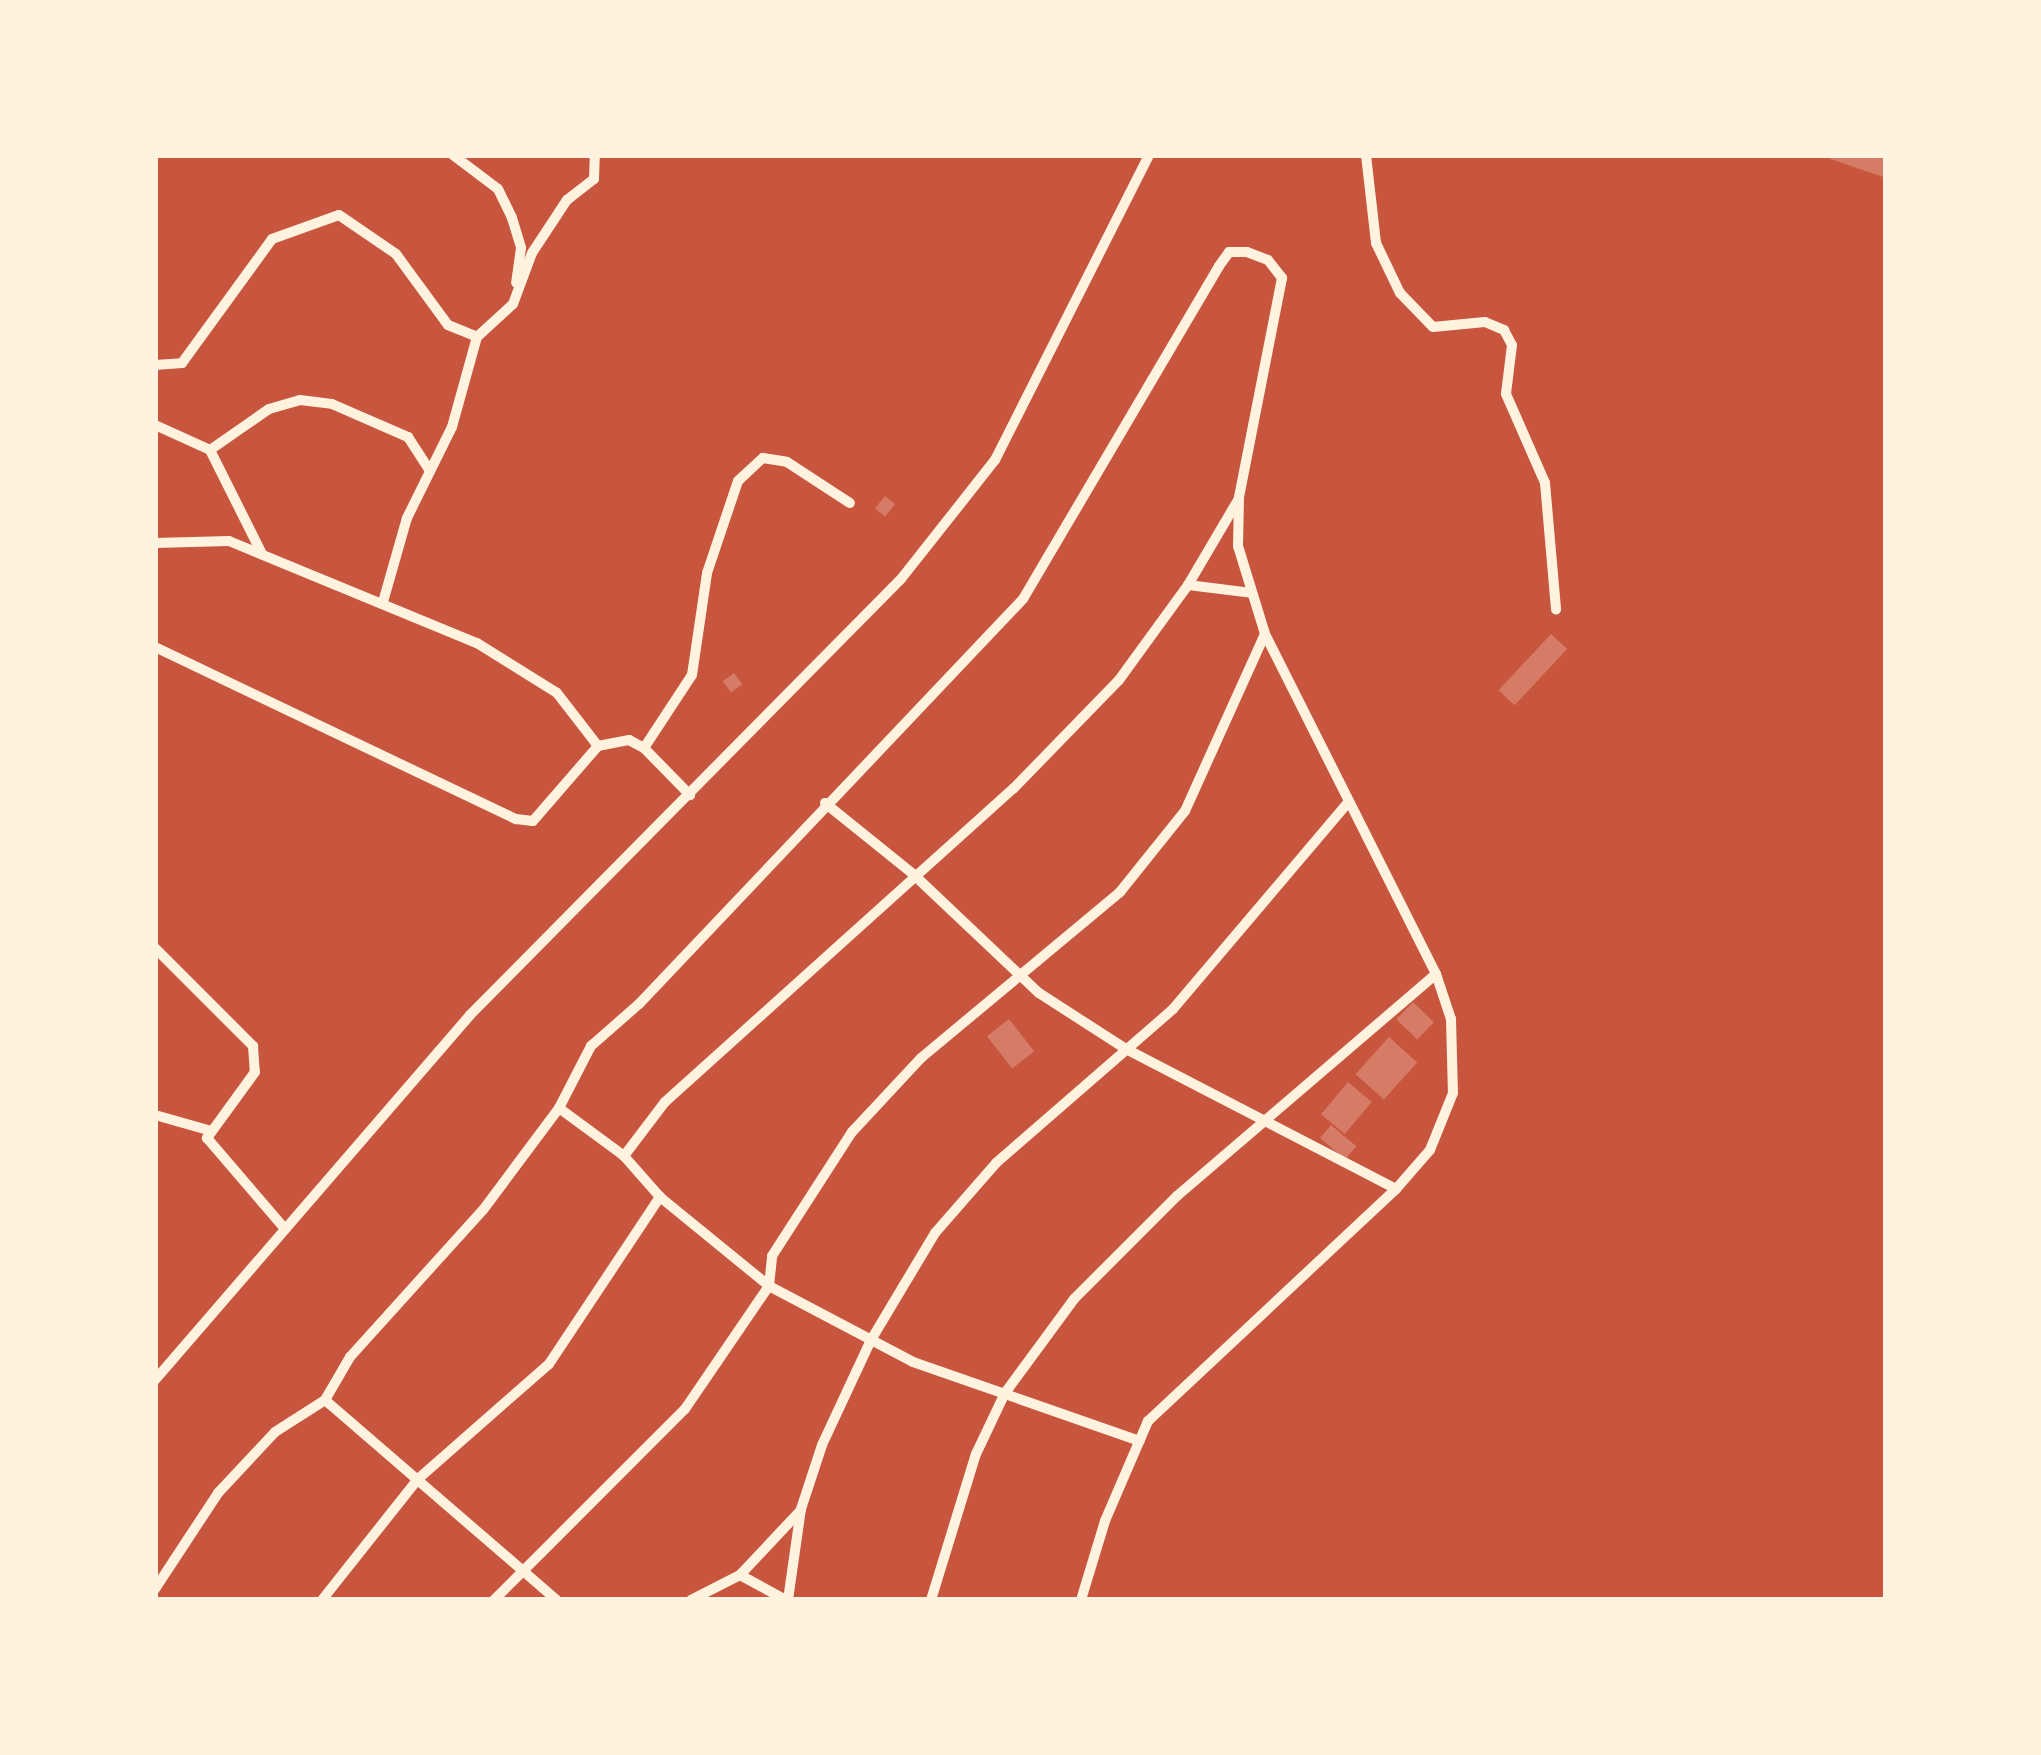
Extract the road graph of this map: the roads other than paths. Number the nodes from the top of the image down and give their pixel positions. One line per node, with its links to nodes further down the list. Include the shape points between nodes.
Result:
1 (453, 155): 5 (street, via 498,189 512,218 520,248)
2 (595, 155): 5 (street, via 594,179 567,200 532,253)
3 (1149, 155): 23 (street, via 995,460 901,579)
4 (1366, 155): 18 (street, via 1376,243 1400,293 1433,327 1485,322 1504,330 1512,344 1506,394 1546,483)
5 (512, 304): 6 (street)
6 (477, 337): 7 (street, via 448,324 396,254 339,216 272,239 182,363); 10 (street, via 452,426)
7 (155, 365)
8 (155, 425): 9 (street)
9 (210, 450): 10 (street, via 269,409 300,400 346,409 408,437); 14 (street)
10 (430, 471): 17 (street, via 407,518)
11 (1239, 498): 15 (street); 16 (street, via 1238,546); 24 (street, via 1282,278 1268,260 1229,252 1023,598)
12 (850, 502): 22 (street, via 787,462 763,458 738,481 707,574 692,675)
13 (155, 543): 14 (street, via 229,541)
14 (262, 553): 17 (street)
15 (1188, 584): 16 (street); 26 (street, via 1118,680 1013,789)
16 (1252, 593): 19 (street)
17 (383, 602): 21 (street, via 477,643 558,693)
18 (1556, 610)
19 (1266, 634): 25 (street); 29 (street, via 1185,811 1120,892)
20 (155, 647): 21 (street, via 533,822)
21 (598, 746): 22 (street, via 629,740)
22 (644, 748): 23 (street)
23 (690, 794): 38 (street, via 470,1015)
24 (825, 803): 26 (street); 31 (street, via 639,1004 591,1046)
25 (1347, 804): 28 (street); 30 (street, via 1219,960)
26 (912, 874): 29 (street); 35 (street, via 666,1102)
27 (155, 948): 34 (street, via 199,987 258,1060)
28 (1436, 974): 33 (street); 36 (street, via 1451,1019 1453,1093 1430,1150)
29 (1017, 975): 30 (street); 39 (street, via 922,1058 852,1132 772,1256)
30 (1126, 1049): 33 (street); 40 (street, via 959,1200)
31 (559, 1108): 35 (street); 43 (street, via 483,1210 350,1357)
32 (155, 1115): 34 (street)
33 (1268, 1122): 36 (street); 42 (street, via 1177,1196 1074,1299)
34 (208, 1130): 38 (street, via 212,1148)
35 (624, 1156): 37 (street)
36 (1396, 1189): 44 (street, via 1176,1390)
37 (660, 1197): 39 (street); 45 (street, via 549,1364)
38 (285, 1230): 41 (street)
39 (769, 1286): 40 (street); 47 (street, via 685,1409)
40 (871, 1340): 42 (street); 46 (street)
41 (155, 1380)
42 (1005, 1394): 44 (street); 55 (street, via 976,1454)
43 (325, 1400): 45 (street); 49 (street, via 274,1432 230,1481)
44 (1140, 1440): 56 (street)
45 (418, 1478): 47 (street); 50 (street)
46 (801, 1509): 48 (street); 54 (street)
47 (522, 1567): 51 (street); 52 (street)
48 (740, 1574): 53 (street); 54 (street)
49 (155, 1589)
50 (322, 1600)
51 (494, 1600)
52 (558, 1600)
53 (690, 1600)
54 (787, 1600)
55 (931, 1600)
56 (1081, 1600)

